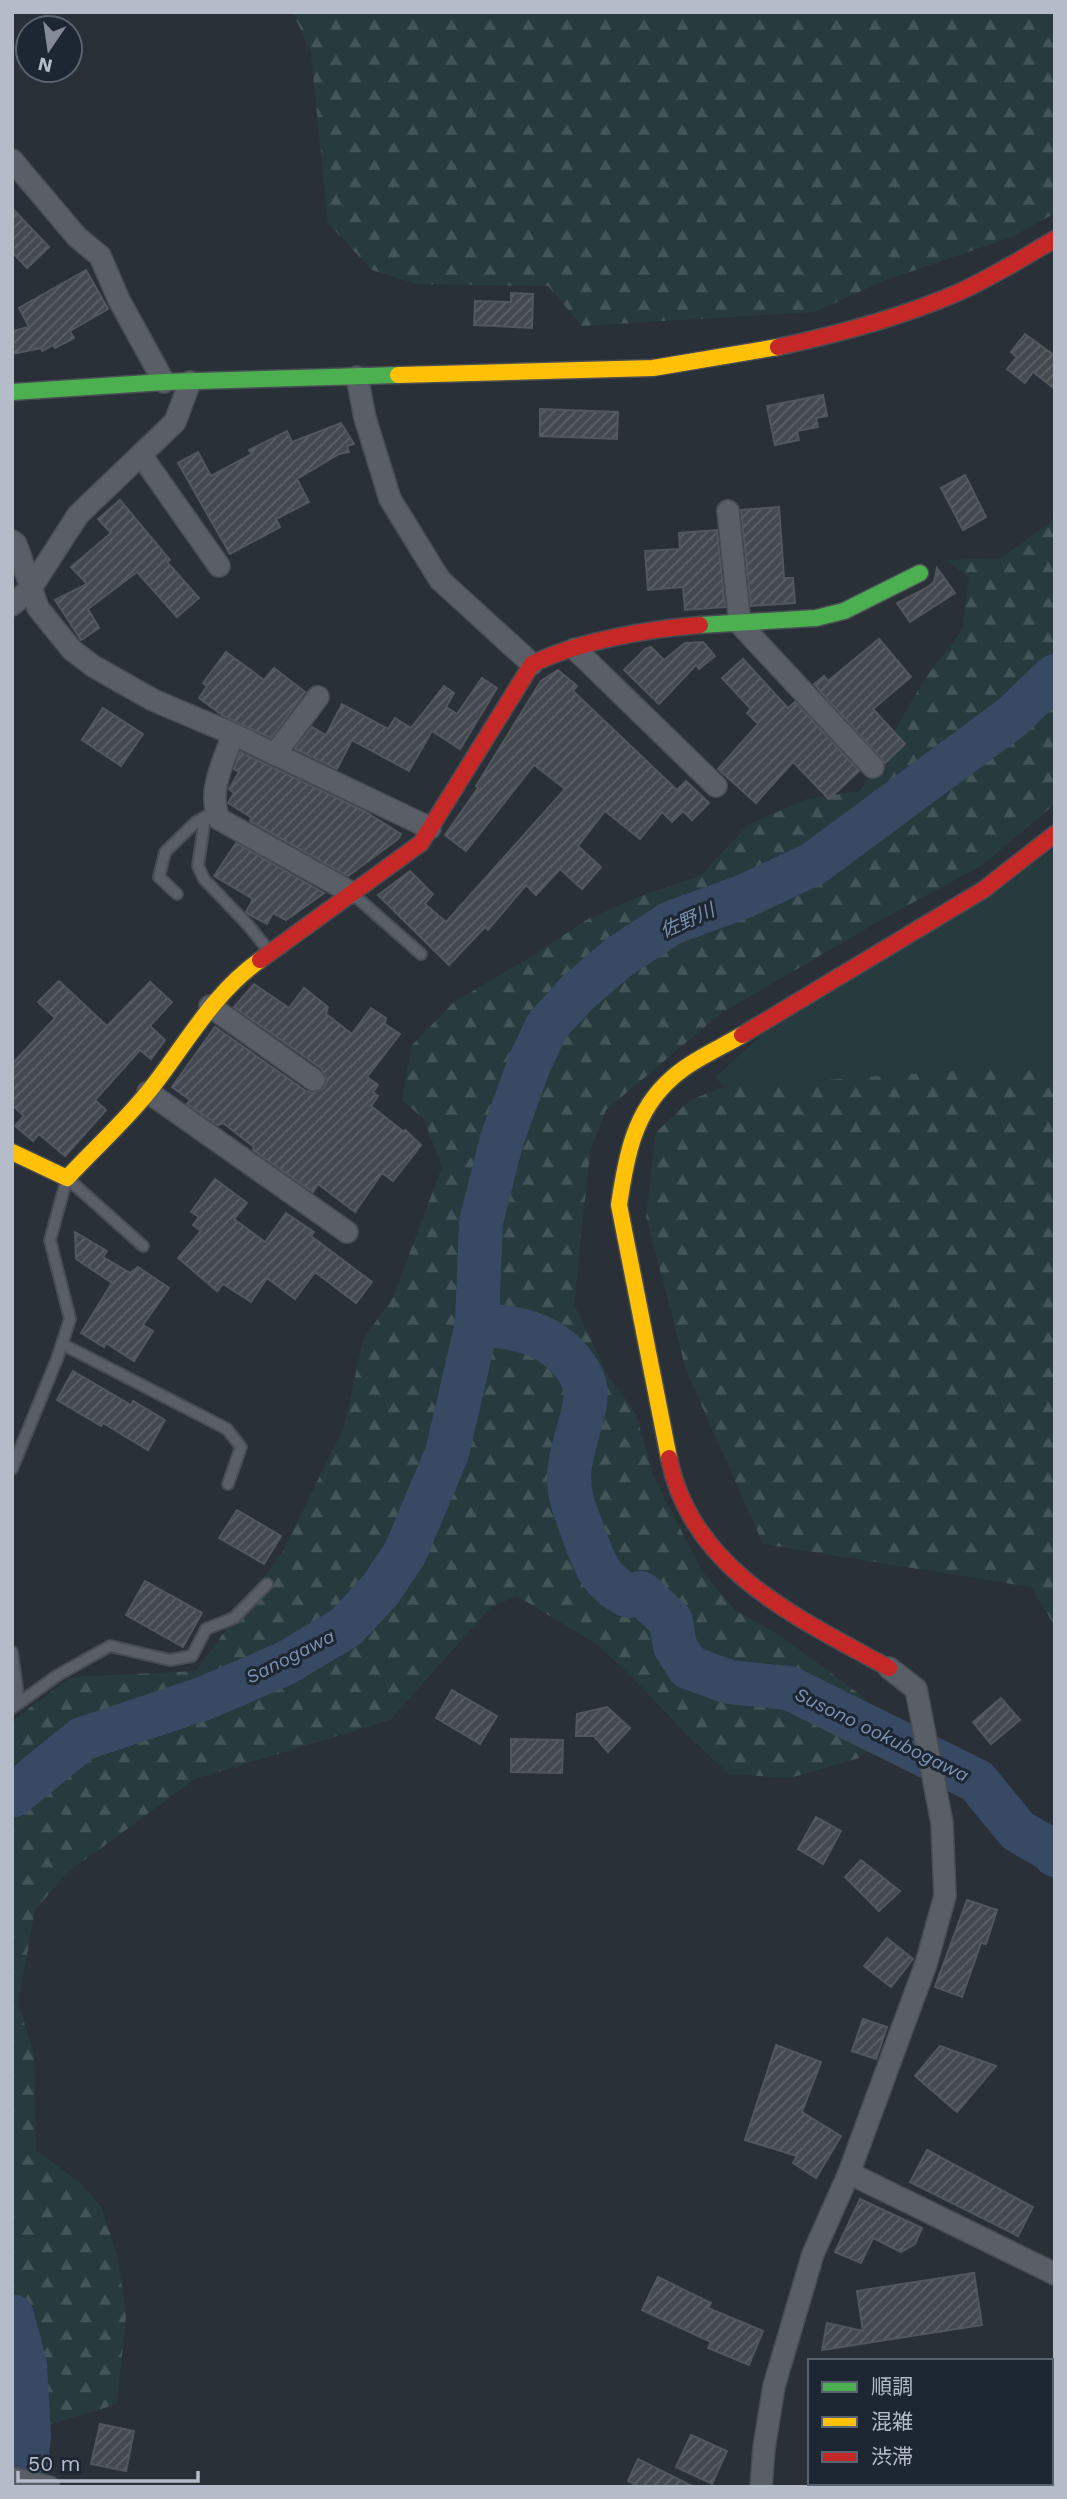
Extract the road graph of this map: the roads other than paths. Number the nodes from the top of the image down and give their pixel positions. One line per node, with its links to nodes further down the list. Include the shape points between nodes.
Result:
1 (12, 160): 4 (street, via 77,237 100,256)
2 (1055, 239): 3 (street, via 958,293 878,321 737,356 653,368)
3 (357, 377): 5 (street); 16 (street, via 390,499 440,580)
4 (164, 382): 5 (street); 6 (street)
5 (190, 382): 7 (street, via 175,422)
6 (12, 393)
7 (141, 455): 10 (street); 12 (street, via 78,515)
8 (728, 511): 14 (street)
9 (12, 541): 12 (street)
10 (219, 566)
11 (920, 573): 14 (street, via 844,611)
12 (31, 588): 13 (street); 18 (street, via 38,608 72,650 93,666 153,701)
13 (12, 605)
14 (740, 624): 15 (street, via 660,628); 20 (street)
15 (575, 649): 16 (street); 21 (street)
16 (532, 664): 23 (street)
17 (318, 696): 19 (street)
18 (233, 734): 19 (street); 22 (street)
19 (275, 754): 23 (street)
20 (873, 767)
21 (716, 786)
22 (210, 814): 25 (street); 26 (lane, via 165,852 159,877); 27 (lane, via 198,866 204,879)
23 (430, 828): 25 (street, via 421,843)
24 (1055, 834): 41 (street, via 984,890 674,1076 650,1102 632,1138 623,1176 620,1205 671,1475 687,1514 716,1554 752,1586)
25 (352, 893): 27 (street); 28 (lane)
26 (177, 894)
27 (270, 952): 29 (street)
28 (421, 954)
29 (210, 1006): 30 (street); 31 (street)
30 (314, 1080)
31 (148, 1092): 33 (street); 34 (street)
32 (12, 1152): 33 (street)
33 (67, 1178): 35 (lane); 36 (lane, via 50,1240 70,1319)
34 (347, 1232)
35 (143, 1246)
36 (62, 1345): 37 (lane); 38 (lane, via 227,1429 241,1447)
37 (12, 1469)
38 (228, 1483)
39 (267, 1584): 42 (lane, via 234,1618 206,1629 192,1656 170,1660 110,1646)
40 (12, 1652): 42 (lane)
41 (889, 1668): 43 (street, via 916,1689 942,1824 945,1896 926,1964)
42 (15, 1705)
43 (849, 2173): 44 (street); 47 (street, via 813,2254 774,2386)
44 (1055, 2274)
45 (12, 2478): 46 (street)
46 (49, 2487)
47 (761, 2487)

